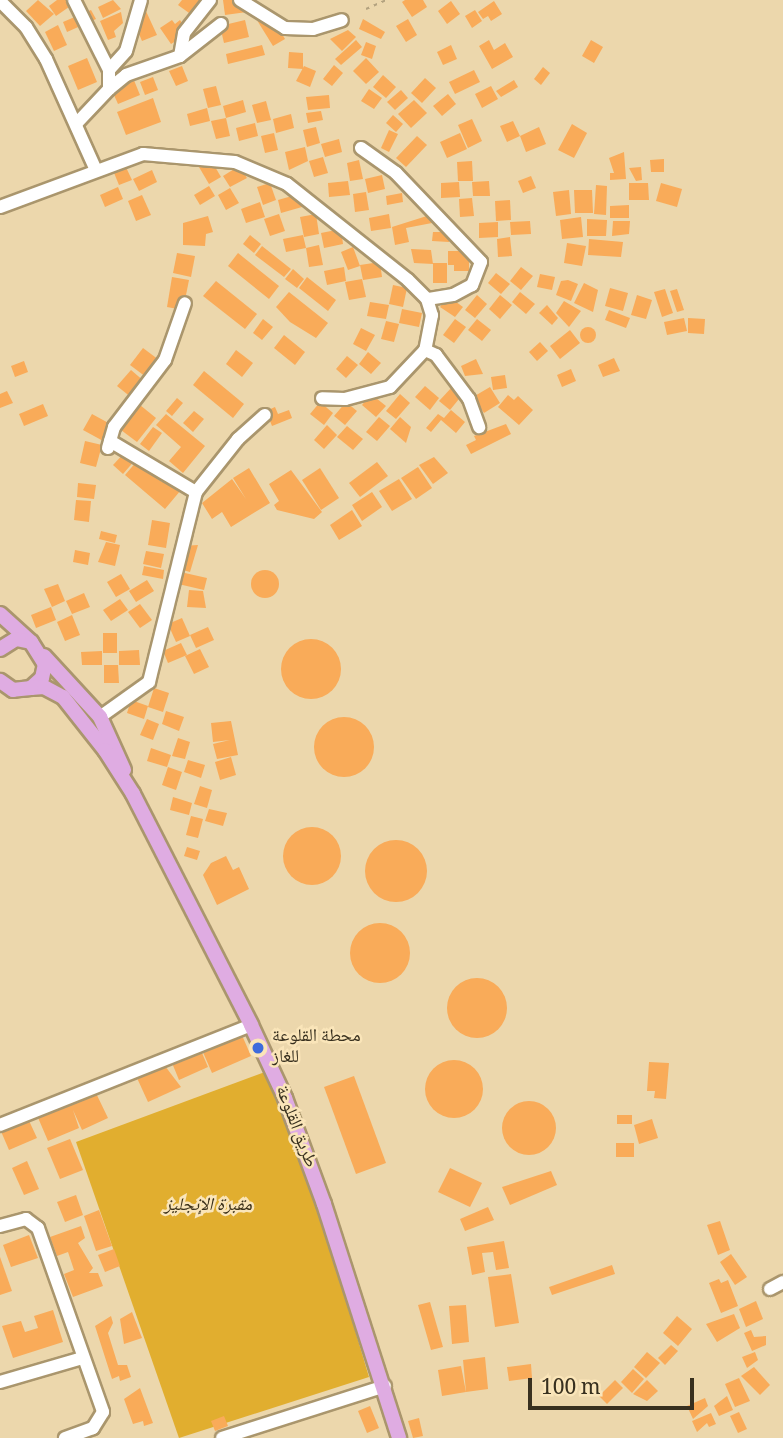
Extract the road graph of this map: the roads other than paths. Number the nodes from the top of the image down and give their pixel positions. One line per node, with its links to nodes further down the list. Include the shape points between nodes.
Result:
1 (74, 0): 9 (street)
2 (141, 0): 9 (street, via 126,51)
3 (210, 0): 8 (street, via 184,33)
4 (240, 0): 6 (street, via 285,28 313,29)
5 (0, 1): 11 (street, via 26,27 46,59)
6 (342, 20)
7 (220, 24): 8 (street)
8 (180, 56): 10 (street, via 126,75)
9 (109, 70): 10 (street)
10 (109, 89): 11 (street)
11 (76, 124): 13 (street)
12 (361, 148): 15 (street, via 396,173 481,262 472,285 453,295)
13 (96, 170): 14 (street); 15 (street, via 144,154 235,162 287,184)
14 (0, 207)
15 (427, 299): 17 (street, via 432,315)
16 (185, 303): 21 (street, via 165,360 114,427 109,444)
17 (425, 350): 18 (street, via 390,387 345,398); 20 (street, via 436,355 469,399)
18 (322, 398)
19 (265, 415): 21 (street, via 238,439)
20 (479, 427)
21 (196, 492): 29 (street, via 149,682)
22 (0, 614): 23 (main road, طريق القلوعة)
23 (31, 642): 24 (main road, via 16,639); 25 (main road, طريق القلوعة)
24 (0, 649)
25 (44, 656): 27 (main road, via 42,678); 29 (main road, طريق القلوعة)
26 (0, 681): 28 (main road)
27 (31, 688): 28 (main road); 30 (main road, طريق القلوعة, via 44,687 63,697)
28 (6, 691)
29 (100, 718): 30 (main road, طريق القلوعة)
30 (133, 794): 31 (main road, طريق القلوعة)
31 (251, 1024): 32 (street); 38 (main road, طريق القلوعة, via 289,1110)
32 (0, 1125)
33 (0, 1226): 36 (street, via 26,1219 38,1228)
34 (783, 1282): 35 (street)
35 (770, 1289)
36 (82, 1359): 37 (street); 39 (street, via 103,1412 93,1428)
37 (0, 1382)
38 (386, 1387): 40 (street); 41 (main road, طريق القلوعة)
39 (65, 1438)
40 (222, 1438)
41 (399, 1438)

